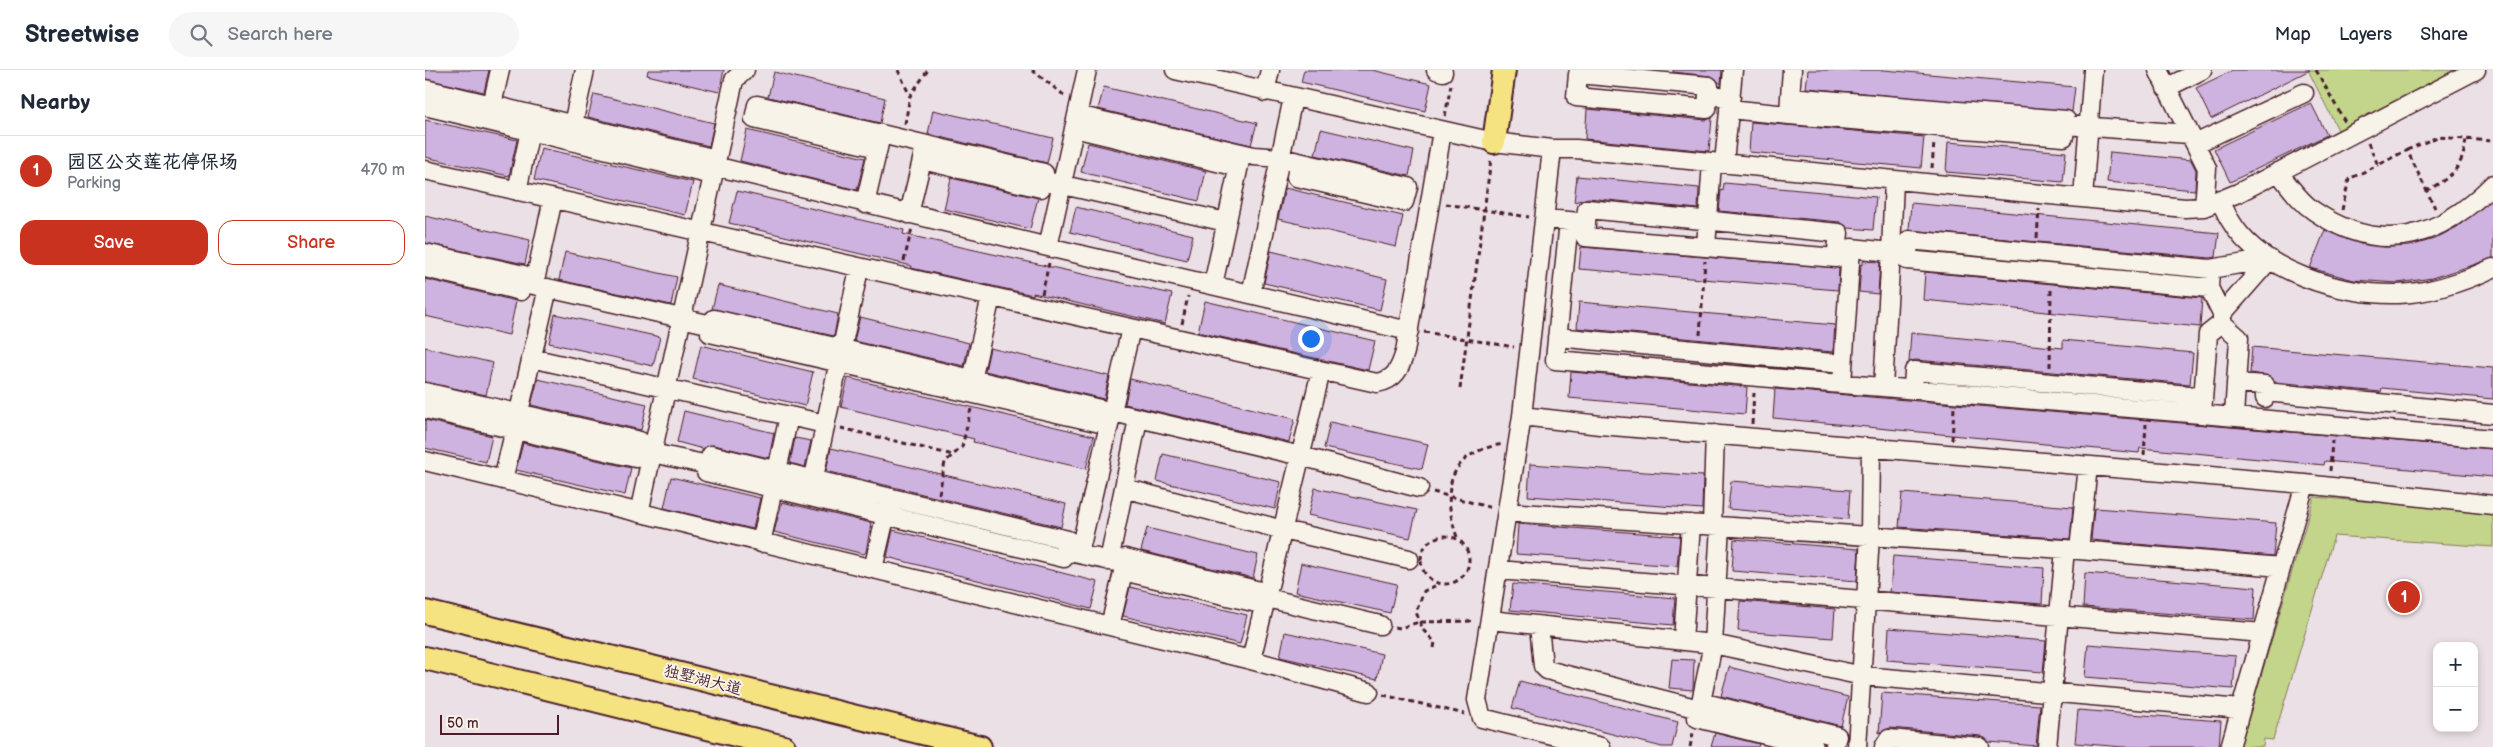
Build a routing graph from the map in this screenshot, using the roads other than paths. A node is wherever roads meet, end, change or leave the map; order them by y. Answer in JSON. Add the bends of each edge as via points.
{"nodes":[{"id":1,"x":500,"y":70,"type":"edge"},
{"id":2,"x":585,"y":70,"type":"edge"},
{"id":3,"x":745,"y":70,"type":"edge"},
{"id":4,"x":1087,"y":70,"type":"edge"},
{"id":5,"x":1175,"y":70,"type":"edge"},
{"id":6,"x":1270,"y":70,"type":"edge"},
{"id":7,"x":1505,"y":70,"type":"edge"},
{"id":8,"x":1733,"y":70,"type":"edge"},
{"id":9,"x":1792,"y":70,"type":"edge"},
{"id":10,"x":2093,"y":70,"type":"edge"},
{"id":11,"x":2158,"y":70,"type":"edge"},
{"id":12,"x":2202,"y":70,"type":"edge"},
{"id":13,"x":2475,"y":70,"type":"edge"},
{"id":14,"x":2166,"y":88,"type":"junction"},
{"id":15,"x":425,"y":89,"type":"edge"},
{"id":16,"x":1265,"y":92,"type":"junction"},
{"id":17,"x":2304,"y":93,"type":"dead end"},
{"id":18,"x":1708,"y":95,"type":"junction"},
{"id":19,"x":1790,"y":97,"type":"junction"},
{"id":20,"x":1293,"y":98,"type":"junction"},
{"id":21,"x":1730,"y":103,"type":"junction"},
{"id":22,"x":492,"y":105,"type":"junction"},
{"id":23,"x":425,"y":106,"type":"edge"},
{"id":24,"x":728,"y":106,"type":"junction"},
{"id":25,"x":1789,"y":115,"type":"junction"},
{"id":26,"x":1077,"y":116,"type":"junction"},
{"id":27,"x":1935,"y":118,"type":"junction"},
{"id":28,"x":573,"y":124,"type":"junction"},
{"id":29,"x":2088,"y":127,"type":"junction"},
{"id":30,"x":530,"y":131,"type":"junction"},
{"id":31,"x":1442,"y":131,"type":"junction"},
{"id":32,"x":2192,"y":139,"type":"junction"},
{"id":33,"x":880,"y":141,"type":"junction"},
{"id":34,"x":1494,"y":142,"type":"junction"},
{"id":35,"x":1552,"y":149,"type":"junction"},
{"id":36,"x":923,"y":153,"type":"junction"},
{"id":37,"x":1281,"y":158,"type":"junction"},
{"id":38,"x":1240,"y":160,"type":"junction"},
{"id":39,"x":1718,"y":163,"type":"junction"},
{"id":40,"x":710,"y":165,"type":"junction"},
{"id":41,"x":425,"y":170,"type":"edge"},
{"id":42,"x":2278,"y":172,"type":"junction"},
{"id":43,"x":1895,"y":180,"type":"junction"},
{"id":44,"x":2493,"y":184,"type":"edge"},
{"id":45,"x":1061,"y":185,"type":"junction"},
{"id":46,"x":517,"y":191,"type":"junction"},
{"id":47,"x":2083,"y":198,"type":"junction"},
{"id":48,"x":553,"y":199,"type":"junction"},
{"id":49,"x":2220,"y":199,"type":"junction"},
{"id":50,"x":1431,"y":200,"type":"junction"},
{"id":51,"x":865,"y":204,"type":"junction"},
{"id":52,"x":2203,"y":207,"type":"junction"},
{"id":53,"x":912,"y":215,"type":"junction"},
{"id":54,"x":1545,"y":219,"type":"junction"},
{"id":55,"x":1708,"y":220,"type":"junction"},
{"id":56,"x":1226,"y":222,"type":"junction"},
{"id":57,"x":1578,"y":222,"type":"junction"},
{"id":58,"x":699,"y":231,"type":"junction"},
{"id":59,"x":1050,"y":247,"type":"junction"},
{"id":60,"x":1706,"y":247,"type":"junction"},
{"id":61,"x":1844,"y":247,"type":"junction"},
{"id":62,"x":425,"y":253,"type":"edge"},
{"id":63,"x":1899,"y":253,"type":"junction"},
{"id":64,"x":2044,"y":253,"type":"junction"},
{"id":65,"x":2270,"y":259,"type":"junction"},
{"id":66,"x":425,"y":268,"type":"edge"},
{"id":67,"x":2493,"y":268,"type":"edge"},
{"id":68,"x":859,"y":269,"type":"junction"},
{"id":69,"x":2210,"y":269,"type":"junction"},
{"id":70,"x":2051,"y":273,"type":"junction"},
{"id":71,"x":535,"y":285,"type":"junction"},
{"id":72,"x":1213,"y":285,"type":"junction"},
{"id":73,"x":2209,"y":288,"type":"junction"},
{"id":74,"x":1252,"y":289,"type":"junction"},
{"id":75,"x":991,"y":297,"type":"junction"},
{"id":76,"x":681,"y":318,"type":"junction"},
{"id":77,"x":2222,"y":318,"type":"junction"},
{"id":78,"x":1131,"y":328,"type":"junction"},
{"id":79,"x":1409,"y":330,"type":"junction"},
{"id":80,"x":1556,"y":343,"type":"junction"},
{"id":81,"x":1530,"y":350,"type":"junction"},
{"id":82,"x":1699,"y":350,"type":"junction"},
{"id":83,"x":840,"y":356,"type":"junction"},
{"id":84,"x":531,"y":358,"type":"junction"},
{"id":85,"x":1843,"y":364,"type":"junction"},
{"id":86,"x":1321,"y":371,"type":"junction"},
{"id":87,"x":1697,"y":372,"type":"junction"},
{"id":88,"x":2050,"y":383,"type":"junction"},
{"id":89,"x":2236,"y":383,"type":"junction"},
{"id":90,"x":1841,"y":384,"type":"junction"},
{"id":91,"x":973,"y":387,"type":"junction"},
{"id":92,"x":1883,"y":387,"type":"junction"},
{"id":93,"x":666,"y":388,"type":"junction"},
{"id":94,"x":1913,"y":390,"type":"junction"},
{"id":95,"x":425,"y":392,"type":"edge"},
{"id":96,"x":2265,"y":392,"type":"junction"},
{"id":97,"x":2049,"y":400,"type":"junction"},
{"id":98,"x":425,"y":410,"type":"edge"},
{"id":99,"x":2195,"y":412,"type":"junction"},
{"id":100,"x":2493,"y":414,"type":"edge"},
{"id":101,"x":789,"y":416,"type":"junction"},
{"id":102,"x":1522,"y":416,"type":"junction"},
{"id":103,"x":2234,"y":416,"type":"junction"},
{"id":104,"x":2263,"y":418,"type":"junction"},
{"id":105,"x":1111,"y":419,"type":"junction"},
{"id":106,"x":1139,"y":419,"type":"junction"},
{"id":107,"x":516,"y":422,"type":"junction"},
{"id":108,"x":825,"y":424,"type":"junction"},
{"id":109,"x":1715,"y":434,"type":"junction"},
{"id":110,"x":2493,"y":439,"type":"edge"},
{"id":111,"x":1871,"y":448,"type":"junction"},
{"id":112,"x":645,"y":452,"type":"junction"},
{"id":113,"x":1301,"y":456,"type":"junction"},
{"id":114,"x":425,"y":461,"type":"edge"},
{"id":115,"x":2088,"y":466,"type":"junction"},
{"id":116,"x":503,"y":480,"type":"junction"},
{"id":117,"x":775,"y":480,"type":"junction"},
{"id":118,"x":813,"y":480,"type":"junction"},
{"id":119,"x":2305,"y":484,"type":"junction"},
{"id":120,"x":1124,"y":488,"type":"junction"},
{"id":121,"x":1419,"y":488,"type":"road end"},
{"id":122,"x":809,"y":497,"type":"junction"},
{"id":123,"x":890,"y":498,"type":"junction"},
{"id":124,"x":2493,"y":505,"type":"edge"},
{"id":125,"x":1507,"y":512,"type":"junction"},
{"id":126,"x":639,"y":513,"type":"junction"},
{"id":127,"x":885,"y":515,"type":"junction"},
{"id":128,"x":1691,"y":524,"type":"junction"},
{"id":129,"x":1716,"y":526,"type":"junction"},
{"id":130,"x":1283,"y":530,"type":"junction"},
{"id":131,"x":1869,"y":536,"type":"junction"},
{"id":132,"x":761,"y":543,"type":"junction"},
{"id":133,"x":2072,"y":550,"type":"junction"},
{"id":134,"x":1072,"y":552,"type":"junction"},
{"id":135,"x":1409,"y":559,"type":"dead end"},
{"id":136,"x":1119,"y":565,"type":"junction"},
{"id":137,"x":2281,"y":568,"type":"junction"},
{"id":138,"x":873,"y":569,"type":"junction"},
{"id":139,"x":1498,"y":570,"type":"junction"},
{"id":140,"x":1687,"y":585,"type":"junction"},
{"id":141,"x":1716,"y":587,"type":"junction"},
{"id":142,"x":1263,"y":597,"type":"junction"},
{"id":143,"x":1866,"y":600,"type":"junction"},
{"id":144,"x":425,"y":612,"type":"edge"},
{"id":145,"x":2060,"y":616,"type":"junction"},
{"id":146,"x":1490,"y":620,"type":"junction"},
{"id":147,"x":1380,"y":625,"type":"road end"},
{"id":148,"x":1110,"y":626,"type":"junction"},
{"id":149,"x":1539,"y":626,"type":"junction"},
{"id":150,"x":2263,"y":633,"type":"junction"},
{"id":151,"x":1683,"y":641,"type":"junction"},
{"id":152,"x":1713,"y":644,"type":"junction"},
{"id":153,"x":425,"y":658,"type":"edge"},
{"id":154,"x":1251,"y":660,"type":"junction"},
{"id":155,"x":1863,"y":676,"type":"junction"},
{"id":156,"x":1369,"y":692,"type":"road end"},
{"id":157,"x":2053,"y":693,"type":"junction"},
{"id":158,"x":1700,"y":706,"type":"junction"},
{"id":159,"x":2241,"y":709,"type":"junction"},
{"id":160,"x":1840,"y":746,"type":"edge"},
{"id":161,"x":785,"y":747,"type":"edge"},
{"id":162,"x":980,"y":747,"type":"edge"},
{"id":163,"x":1601,"y":747,"type":"edge"},
{"id":164,"x":1814,"y":747,"type":"edge"},
{"id":165,"x":1857,"y":747,"type":"edge"},
{"id":166,"x":1884,"y":747,"type":"edge"},
{"id":167,"x":1980,"y":747,"type":"edge"},
{"id":168,"x":2047,"y":747,"type":"edge"},
{"id":169,"x":2230,"y":747,"type":"edge"}],
"edges":[{"from":1,"to":22,"type":"street"},
{"from":2,"to":28,"type":"street"},
{"from":3,"to":24,"type":"street","via":[[734,80]]},
{"from":4,"to":26,"type":"street"},
{"from":5,"to":16,"type":"street"},
{"from":6,"to":16,"type":"street"},
{"from":7,"to":34,"type":"main road"},
{"from":8,"to":21,"type":"street"},
{"from":9,"to":19,"type":"street"},
{"from":10,"to":29,"type":"street"},
{"from":11,"to":14,"type":"street"},
{"from":12,"to":14,"type":"street"},
{"from":13,"to":42,"type":"street"},
{"from":14,"to":32,"type":"street"},
{"from":15,"to":22,"type":"street"},
{"from":16,"to":20,"type":"street"},
{"from":17,"to":32,"type":"street"},
{"from":18,"to":18,"type":"street","via":[[1709,86],[1577,74],[1576,97],[1707,109]]},
{"from":18,"to":21,"type":"street"},
{"from":19,"to":25,"type":"street"},
{"from":19,"to":27,"type":"street"},
{"from":20,"to":31,"type":"street"},
{"from":20,"to":37,"type":"street"},
{"from":21,"to":25,"type":"street"},
{"from":21,"to":39,"type":"street"},
{"from":22,"to":28,"type":"street"},
{"from":23,"to":30,"type":"street"},
{"from":24,"to":33,"type":"street","via":[[755,112],[757,105]]},
{"from":24,"to":40,"type":"street"},
{"from":25,"to":27,"type":"street"},
{"from":26,"to":38,"type":"street"},
{"from":26,"to":45,"type":"street"},
{"from":27,"to":29,"type":"street","via":[[2065,120],[2065,125]]},
{"from":28,"to":40,"type":"street","via":[[708,157]]},
{"from":29,"to":32,"type":"street"},
{"from":29,"to":47,"type":"street"},
{"from":30,"to":40,"type":"street","via":[[704,173]]},
{"from":30,"to":46,"type":"street"},
{"from":31,"to":34,"type":"street"},
{"from":31,"to":50,"type":"street"},
{"from":32,"to":52,"type":"street","via":[[2207,168]]},
{"from":33,"to":36,"type":"street","via":[[901,139]]},
{"from":33,"to":51,"type":"street"},
{"from":34,"to":35,"type":"street"},
{"from":35,"to":39,"type":"street"},
{"from":35,"to":54,"type":"street"},
{"from":36,"to":45,"type":"street","via":[[1044,173],[1043,180]]},
{"from":36,"to":53,"type":"street"},
{"from":37,"to":38,"type":"street"},
{"from":37,"to":50,"type":"street","via":[[1407,186],[1406,193]]},
{"from":37,"to":74,"type":"street"},
{"from":38,"to":56,"type":"street"},
{"from":39,"to":43,"type":"street"},
{"from":39,"to":55,"type":"street"},
{"from":40,"to":51,"type":"street"},
{"from":40,"to":58,"type":"street"},
{"from":41,"to":46,"type":"street"},
{"from":42,"to":44,"type":"street","via":[[2313,210],[2338,224],[2385,238],[2412,236],[2442,224]]},
{"from":42,"to":49,"type":"street"},
{"from":43,"to":47,"type":"street"},
{"from":43,"to":63,"type":"street"},
{"from":45,"to":56,"type":"street"},
{"from":45,"to":59,"type":"street"},
{"from":46,"to":48,"type":"street"},
{"from":47,"to":52,"type":"street"},
{"from":48,"to":58,"type":"street"},
{"from":48,"to":71,"type":"street"},
{"from":49,"to":52,"type":"street"},
{"from":49,"to":65,"type":"street","via":[[2230,221],[2247,241]]},
{"from":50,"to":79,"type":"street"},
{"from":51,"to":53,"type":"street"},
{"from":53,"to":59,"type":"street"},
{"from":54,"to":57,"type":"street"},
{"from":54,"to":81,"type":"street"},
{"from":55,"to":57,"type":"street","via":[[1587,209]]},
{"from":55,"to":60,"type":"street"},
{"from":55,"to":61,"type":"street","via":[[1839,233]]},
{"from":56,"to":72,"type":"street"},
{"from":57,"to":60,"type":"street","via":[[1585,237]]},
{"from":57,"to":80,"type":"street"},
{"from":58,"to":68,"type":"street"},
{"from":58,"to":76,"type":"street"},
{"from":59,"to":72,"type":"street"},
{"from":60,"to":61,"type":"street","via":[[1836,258]]},
{"from":61,"to":63,"type":"street"},
{"from":61,"to":85,"type":"street"},
{"from":62,"to":71,"type":"street","via":[[524,275]]},
{"from":63,"to":64,"type":"street","via":[[1909,240]]},
{"from":63,"to":70,"type":"street","via":[[1907,260]]},
{"from":63,"to":92,"type":"street"},
{"from":64,"to":69,"type":"street"},
{"from":64,"to":70,"type":"street"},
{"from":65,"to":67,"type":"street","via":[[2321,284],[2362,293],[2419,291]]},
{"from":65,"to":69,"type":"street"},
{"from":65,"to":77,"type":"street"},
{"from":66,"to":71,"type":"street","via":[[521,291]]},
{"from":68,"to":75,"type":"street"},
{"from":68,"to":83,"type":"street"},
{"from":69,"to":73,"type":"street"},
{"from":70,"to":73,"type":"street"},
{"from":71,"to":76,"type":"street"},
{"from":71,"to":84,"type":"street"},
{"from":72,"to":74,"type":"street"},
{"from":73,"to":77,"type":"street"},
{"from":74,"to":79,"type":"street"},
{"from":75,"to":78,"type":"street"},
{"from":75,"to":91,"type":"street"},
{"from":76,"to":83,"type":"street","via":[[712,325],[710,333]]},
{"from":76,"to":93,"type":"street"},
{"from":77,"to":89,"type":"street","via":[[2239,338]]},
{"from":77,"to":99,"type":"street","via":[[2208,334]]},
{"from":78,"to":86,"type":"street"},
{"from":78,"to":105,"type":"street"},
{"from":79,"to":86,"type":"street","via":[[1399,371],[1388,381],[1377,383]]},
{"from":80,"to":81,"type":"street"},
{"from":80,"to":82,"type":"street"},
{"from":80,"to":87,"type":"street","via":[[1555,360]]},
{"from":81,"to":102,"type":"street"},
{"from":82,"to":85,"type":"street"},
{"from":82,"to":87,"type":"street"},
{"from":83,"to":91,"type":"street"},
{"from":83,"to":108,"type":"street"},
{"from":84,"to":93,"type":"street"},
{"from":84,"to":107,"type":"street"},
{"from":85,"to":90,"type":"street"},
{"from":86,"to":113,"type":"street"},
{"from":87,"to":90,"type":"street"},
{"from":88,"to":94,"type":"street","via":[[1914,372]]},
{"from":88,"to":97,"type":"street"},
{"from":88,"to":99,"type":"street","via":[[2189,395]]},
{"from":89,"to":96,"type":"street","via":[[2265,386]]},
{"from":89,"to":103,"type":"street"},
{"from":90,"to":92,"type":"street"},
{"from":91,"to":105,"type":"street"},
{"from":92,"to":94,"type":"street"},
{"from":93,"to":101,"type":"street"},
{"from":93,"to":112,"type":"street"},
{"from":94,"to":97,"type":"street"},
{"from":95,"to":107,"type":"street"},
{"from":96,"to":100,"type":"street"},
{"from":96,"to":104,"type":"street"},
{"from":97,"to":99,"type":"street"},
{"from":98,"to":107,"type":"street"},
{"from":99,"to":103,"type":"street"},
{"from":101,"to":108,"type":"street"},
{"from":101,"to":117,"type":"street"},
{"from":102,"to":109,"type":"street"},
{"from":102,"to":125,"type":"street"},
{"from":103,"to":104,"type":"street"},
{"from":104,"to":110,"type":"street"},
{"from":105,"to":106,"type":"street"},
{"from":105,"to":134,"type":"street"},
{"from":106,"to":113,"type":"street"},
{"from":106,"to":120,"type":"street"},
{"from":107,"to":112,"type":"street","via":[[636,458]]},
{"from":107,"to":116,"type":"street"},
{"from":108,"to":118,"type":"street"},
{"from":109,"to":111,"type":"street"},
{"from":109,"to":129,"type":"street"},
{"from":111,"to":115,"type":"street"},
{"from":111,"to":131,"type":"street"},
{"from":112,"to":117,"type":"street","via":[[708,466],[706,472]]},
{"from":112,"to":126,"type":"street"},
{"from":113,"to":121,"type":"street"},
{"from":113,"to":130,"type":"street"},
{"from":114,"to":116,"type":"street"},
{"from":115,"to":119,"type":"street"},
{"from":115,"to":133,"type":"street"},
{"from":116,"to":126,"type":"street"},
{"from":117,"to":118,"type":"street"},
{"from":117,"to":122,"type":"street"},
{"from":117,"to":132,"type":"street"},
{"from":118,"to":122,"type":"street"},
{"from":118,"to":123,"type":"street"},
{"from":119,"to":124,"type":"street"},
{"from":119,"to":137,"type":"street"},
{"from":120,"to":130,"type":"street"},
{"from":120,"to":136,"type":"street"},
{"from":122,"to":127,"type":"street"},
{"from":123,"to":127,"type":"street"},
{"from":123,"to":134,"type":"street","via":[[1068,540]]},
{"from":125,"to":128,"type":"street"},
{"from":125,"to":139,"type":"street"},
{"from":126,"to":132,"type":"street"},
{"from":127,"to":134,"type":"street","via":[[1064,558]]},
{"from":127,"to":138,"type":"street"},
{"from":128,"to":129,"type":"street"},
{"from":128,"to":140,"type":"street"},
{"from":129,"to":131,"type":"street"},
{"from":129,"to":141,"type":"street"},
{"from":130,"to":135,"type":"street"},
{"from":130,"to":142,"type":"street"},
{"from":131,"to":133,"type":"street"},
{"from":131,"to":143,"type":"street"},
{"from":132,"to":138,"type":"street"},
{"from":133,"to":137,"type":"street"},
{"from":133,"to":145,"type":"street"},
{"from":134,"to":136,"type":"street"},
{"from":136,"to":142,"type":"street","via":[[1257,603]]},
{"from":136,"to":148,"type":"street"},
{"from":137,"to":150,"type":"street"},
{"from":138,"to":148,"type":"street"},
{"from":139,"to":140,"type":"street"},
{"from":139,"to":146,"type":"street"},
{"from":140,"to":141,"type":"street"},
{"from":140,"to":151,"type":"street"},
{"from":141,"to":143,"type":"street"},
{"from":141,"to":152,"type":"street"},
{"from":142,"to":147,"type":"street"},
{"from":142,"to":154,"type":"street"},
{"from":143,"to":145,"type":"street"},
{"from":143,"to":155,"type":"street"},
{"from":144,"to":162,"type":"main road","name":"独墅湖大道"},
{"from":145,"to":150,"type":"street"},
{"from":145,"to":157,"type":"street"},
{"from":146,"to":149,"type":"street"},
{"from":146,"to":163,"type":"street","via":[[1477,700],[1482,718]]},
{"from":148,"to":154,"type":"street"},
{"from":149,"to":151,"type":"street"},
{"from":149,"to":158,"type":"street","via":[[1543,666],[1547,670]]},
{"from":150,"to":159,"type":"street"},
{"from":151,"to":152,"type":"street"},
{"from":152,"to":155,"type":"street"},
{"from":152,"to":158,"type":"street","via":[[1701,677]]},
{"from":153,"to":161,"type":"main road"},
{"from":154,"to":156,"type":"street"},
{"from":155,"to":157,"type":"street"},
{"from":155,"to":165,"type":"street"},
{"from":157,"to":159,"type":"street"},
{"from":157,"to":168,"type":"street"},
{"from":158,"to":160,"type":"street","via":[[1837,736]]},
{"from":158,"to":164,"type":"street","via":[[1697,718]]},
{"from":159,"to":169,"type":"street"},
{"from":166,"to":167,"type":"street","via":[[1889,739]]}]}
